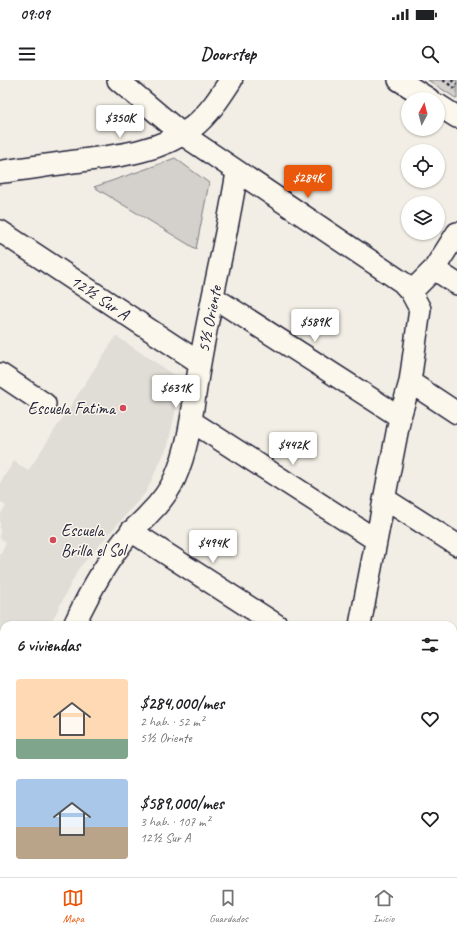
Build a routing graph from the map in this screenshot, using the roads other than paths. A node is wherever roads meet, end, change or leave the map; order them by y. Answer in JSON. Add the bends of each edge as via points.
{"nodes":[{"id":1,"x":118,"y":80,"type":"edge"},
{"id":2,"x":232,"y":80,"type":"edge"},
{"id":3,"x":399,"y":80,"type":"edge"},
{"id":4,"x":418,"y":92,"type":"edge"},
{"id":5,"x":445,"y":109,"type":"edge"},
{"id":6,"x":457,"y":117,"type":"edge"},
{"id":7,"x":182,"y":134,"type":"junction"},
{"id":8,"x":0,"y":172,"type":"edge"},
{"id":9,"x":237,"y":172,"type":"junction"},
{"id":10,"x":0,"y":231,"type":"edge"},
{"id":11,"x":457,"y":233,"type":"edge"},
{"id":12,"x":434,"y":269,"type":"junction"},
{"id":13,"x":457,"y":284,"type":"edge"},
{"id":14,"x":411,"y":292,"type":"junction"},
{"id":15,"x":213,"y":297,"type":"junction"},
{"id":16,"x":200,"y":363,"type":"junction"},
{"id":17,"x":0,"y":374,"type":"edge"},
{"id":18,"x":410,"y":382,"type":"junction"},
{"id":19,"x":45,"y":404,"type":"dead end"},
{"id":20,"x":457,"y":413,"type":"edge"},
{"id":21,"x":400,"y":417,"type":"junction"},
{"id":22,"x":191,"y":421,"type":"junction"},
{"id":23,"x":385,"y":499,"type":"junction"},
{"id":24,"x":131,"y":531,"type":"junction"},
{"id":25,"x":376,"y":540,"type":"junction"},
{"id":26,"x":457,"y":545,"type":"edge"},
{"id":27,"x":76,"y":621,"type":"edge"},
{"id":28,"x":271,"y":621,"type":"edge"},
{"id":29,"x":362,"y":621,"type":"edge"}],
"edges":[{"from":1,"to":7,"type":"street"},
{"from":2,"to":7,"type":"main road","via":[[204,117]]},
{"from":3,"to":4,"type":"street"},
{"from":5,"to":6,"type":"street"},
{"from":7,"to":8,"type":"main road","via":[[154,147],[126,155]]},
{"from":7,"to":9,"type":"street"},
{"from":9,"to":14,"type":"street","via":[[385,269]]},
{"from":9,"to":15,"type":"street","name":"5½ Oriente"},
{"from":10,"to":16,"type":"street","name":"12½ Sur A"},
{"from":11,"to":12,"type":"street"},
{"from":12,"to":13,"type":"street"},
{"from":12,"to":14,"type":"street"},
{"from":14,"to":18,"type":"street","via":[[420,309]]},
{"from":15,"to":16,"type":"street","name":"5½ Oriente"},
{"from":15,"to":21,"type":"street"},
{"from":16,"to":22,"type":"street","name":"5½ Oriente"},
{"from":17,"to":19,"type":"street"},
{"from":18,"to":20,"type":"street"},
{"from":18,"to":21,"type":"street"},
{"from":21,"to":23,"type":"street"},
{"from":22,"to":24,"type":"street","name":"5½ Oriente","via":[[184,452],[174,479],[157,505]]},
{"from":22,"to":25,"type":"street"},
{"from":23,"to":25,"type":"street"},
{"from":23,"to":26,"type":"street"},
{"from":24,"to":27,"type":"street","name":"5½ Oriente","via":[[108,563]]},
{"from":24,"to":28,"type":"street"},
{"from":25,"to":29,"type":"street"}]}
